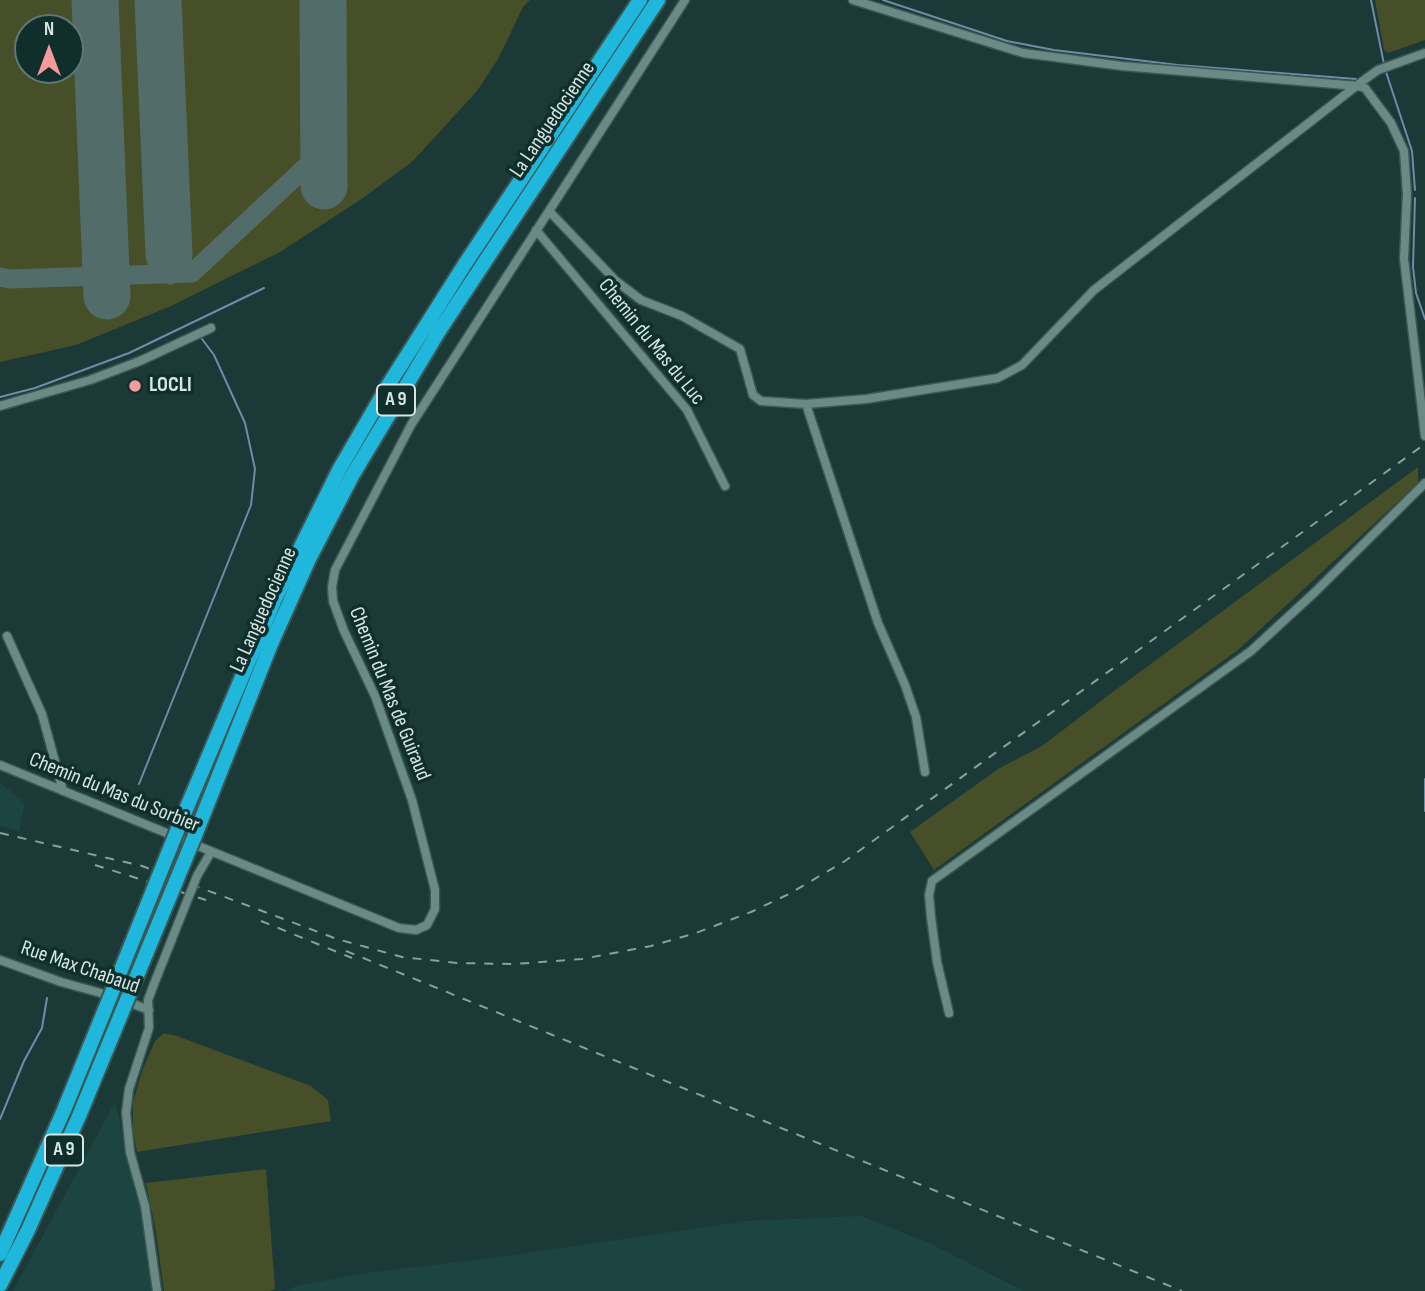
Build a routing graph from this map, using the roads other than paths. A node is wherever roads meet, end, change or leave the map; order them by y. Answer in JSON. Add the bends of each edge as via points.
{"nodes":[{"id":1,"x":657,"y":0,"type":"edge"},
{"id":2,"x":685,"y":0,"type":"edge"},
{"id":3,"x":853,"y":0,"type":"edge"},
{"id":4,"x":635,"y":5,"type":"edge"},
{"id":5,"x":1425,"y":53,"type":"edge"},
{"id":6,"x":1358,"y":86,"type":"junction"},
{"id":7,"x":549,"y":211,"type":"junction"},
{"id":8,"x":537,"y":230,"type":"junction"},
{"id":9,"x":211,"y":328,"type":"dead end"},
{"id":10,"x":806,"y":404,"type":"junction"},
{"id":11,"x":0,"y":406,"type":"edge"},
{"id":12,"x":1425,"y":436,"type":"edge"},
{"id":13,"x":1425,"y":482,"type":"edge"},
{"id":14,"x":725,"y":486,"type":"dead end"},
{"id":15,"x":7,"y":636,"type":"dead end"},
{"id":16,"x":0,"y":765,"type":"edge"},
{"id":17,"x":925,"y":772,"type":"dead end"},
{"id":18,"x":64,"y":791,"type":"junction"},
{"id":19,"x":211,"y":852,"type":"junction"},
{"id":20,"x":0,"y":960,"type":"edge"},
{"id":21,"x":149,"y":1010,"type":"junction"},
{"id":22,"x":949,"y":1013,"type":"dead end"},
{"id":23,"x":0,"y":1254,"type":"edge"},
{"id":24,"x":0,"y":1285,"type":"edge"},
{"id":25,"x":157,"y":1291,"type":"edge"}],
"edges":[{"from":1,"to":24,"type":"highway","name":"La Languedocienne","number":"A 9","bridge":true,"via":[[439,331],[352,476],[309,559],[73,1129]]},
{"from":2,"to":7,"type":"street"},
{"from":3,"to":6,"type":"street","via":[[1023,53]]},
{"from":4,"to":23,"type":"highway","name":"La Languedocienne","number":"A 9","bridge":true,"via":[[465,264],[339,470],[275,599]]},
{"from":5,"to":6,"type":"street","via":[[1378,71]]},
{"from":6,"to":10,"type":"street","via":[[1094,290],[1022,365],[998,378]]},
{"from":6,"to":12,"type":"street","via":[[1365,88],[1391,123],[1404,150],[1404,259]]},
{"from":7,"to":8,"type":"street"},
{"from":7,"to":10,"type":"street","via":[[615,281],[641,300],[682,316],[740,349],[752,395],[761,401]]},
{"from":8,"to":14,"type":"street","name":"Chemin du Mas du Luc","via":[[687,410]]},
{"from":8,"to":19,"type":"street","name":"Chemin du Mas de Guiraud","via":[[411,425],[335,570],[332,587],[344,631],[375,696],[412,800],[435,890],[435,909],[427,925],[416,930],[399,928]]},
{"from":9,"to":11,"type":"street","via":[[90,380]]},
{"from":10,"to":17,"type":"street","via":[[878,623],[916,717]]},
{"from":13,"to":22,"type":"street","via":[[1251,651],[932,881],[933,928]]},
{"from":15,"to":18,"type":"street","via":[[42,714]]},
{"from":16,"to":18,"type":"street","name":"Chemin du Mas du Sorbier"},
{"from":18,"to":19,"type":"street","name":"Chemin du Mas du Sorbier"},
{"from":19,"to":21,"type":"street","name":"Chemin du Mas du Sorbier","bridge":true,"via":[[153,984]]},
{"from":20,"to":21,"type":"street","name":"Rue Max Chabaud"},
{"from":21,"to":25,"type":"street","name":"Chemin du Mas du Sorbier","via":[[149,1028],[129,1088],[127,1124]]}]}
